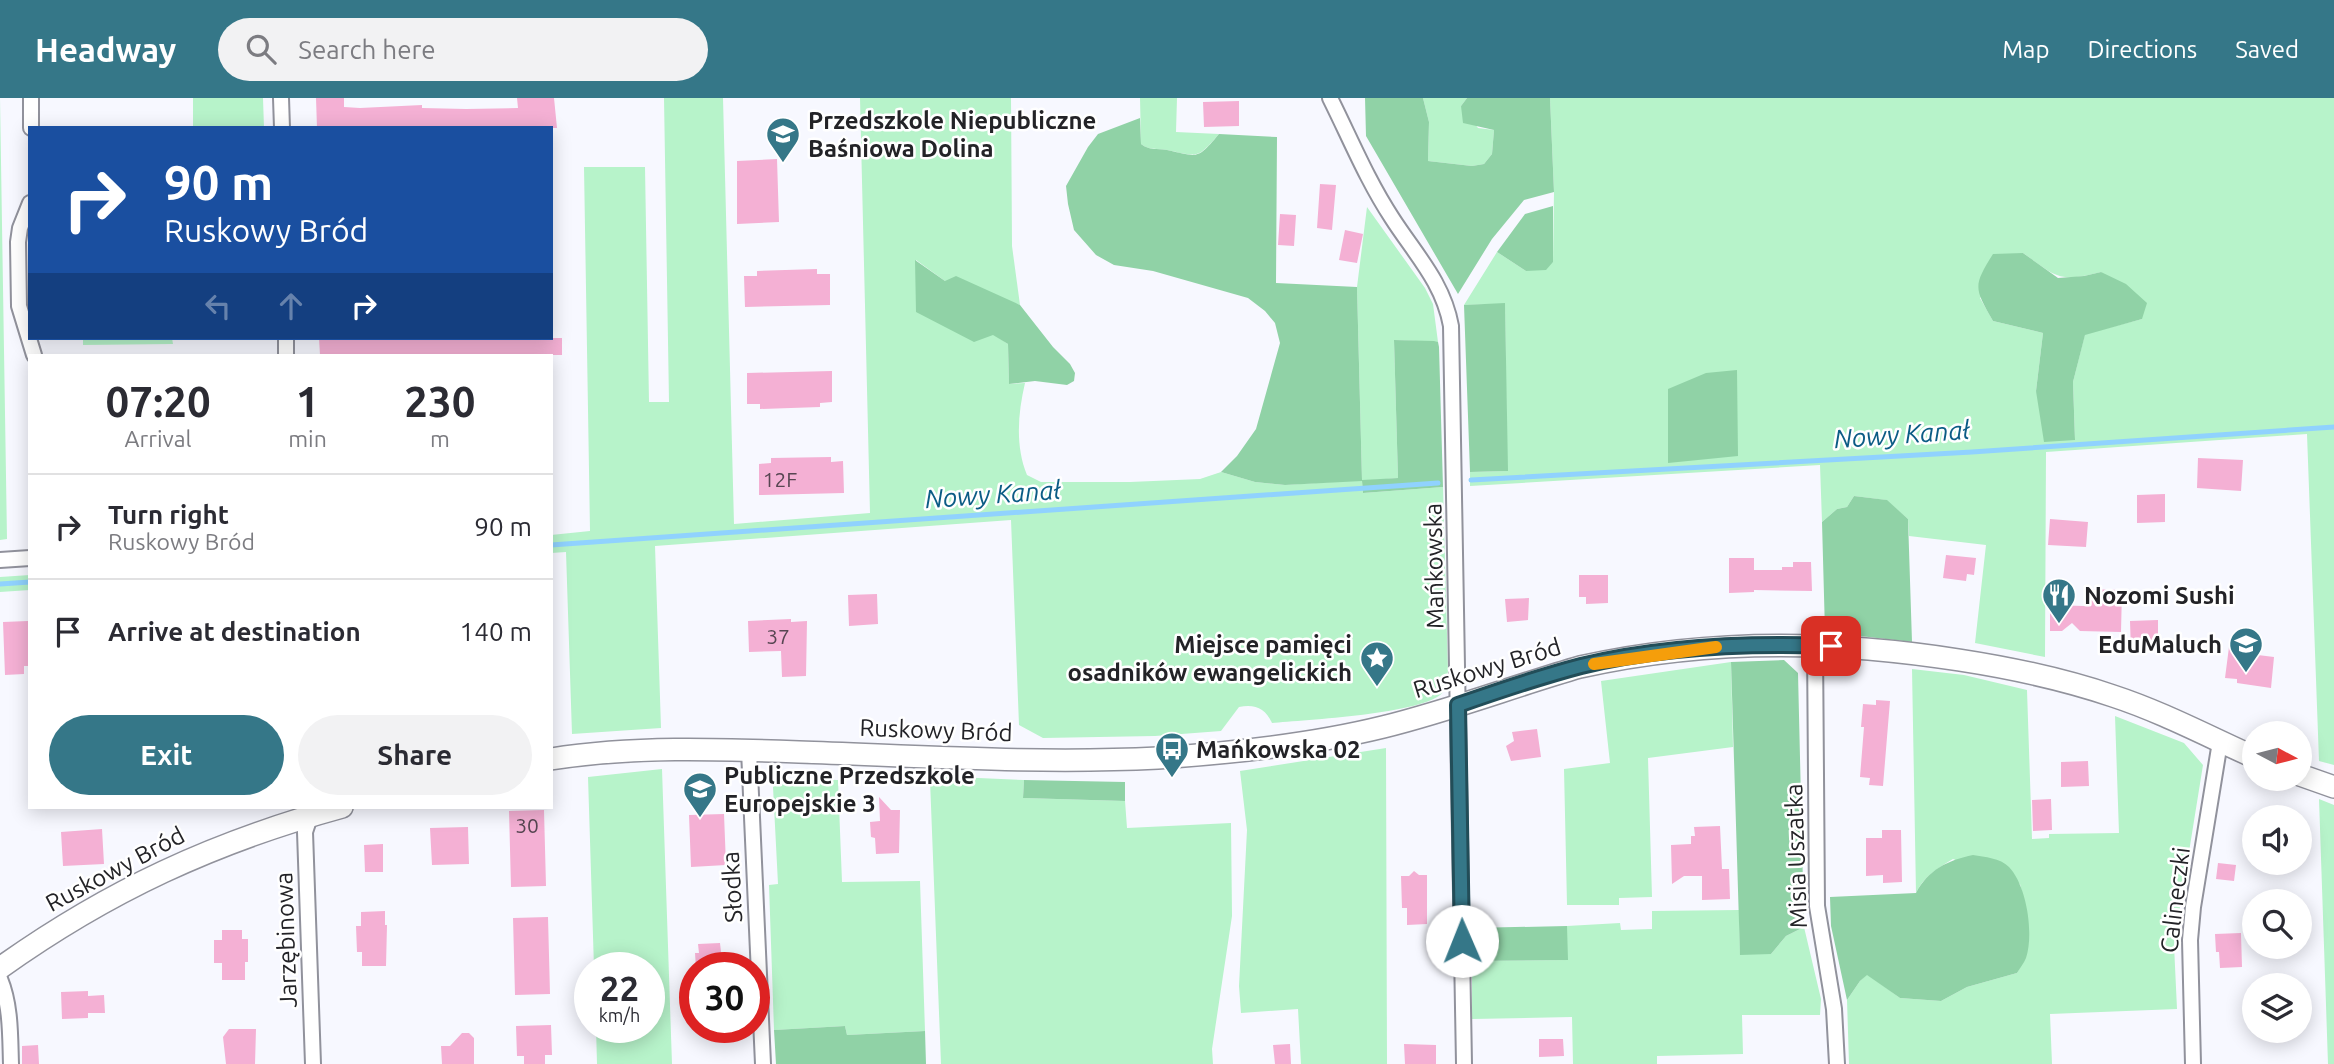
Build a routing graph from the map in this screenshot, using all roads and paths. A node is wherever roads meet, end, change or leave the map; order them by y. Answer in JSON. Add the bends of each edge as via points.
{"nodes":[{"id":1,"x":31,"y":98,"type":"edge"},
{"id":2,"x":281,"y":98,"type":"edge"},
{"id":3,"x":1330,"y":98,"type":"edge"},
{"id":4,"x":31,"y":126,"type":"edge"},
{"id":5,"x":282,"y":126,"type":"edge"},
{"id":6,"x":28,"y":208,"type":"edge"},
{"id":7,"x":28,"y":335,"type":"edge"},
{"id":8,"x":28,"y":558,"type":"edge"},
{"id":9,"x":0,"y":560,"type":"edge"},
{"id":10,"x":1815,"y":645,"type":"junction"},
{"id":11,"x":1458,"y":705,"type":"junction"},
{"id":12,"x":2220,"y":742,"type":"junction"},
{"id":13,"x":749,"y":750,"type":"junction"},
{"id":14,"x":2242,"y":752,"type":"edge"},
{"id":15,"x":553,"y":759,"type":"edge"},
{"id":16,"x":2312,"y":779,"type":"edge"},
{"id":17,"x":2334,"y":787,"type":"edge"},
{"id":18,"x":312,"y":811,"type":"edge"},
{"id":19,"x":0,"y":968,"type":"edge"},
{"id":20,"x":0,"y":979,"type":"edge"},
{"id":21,"x":11,"y":1064,"type":"edge"},
{"id":22,"x":313,"y":1064,"type":"edge"},
{"id":23,"x":763,"y":1064,"type":"edge"},
{"id":24,"x":1464,"y":1064,"type":"edge"},
{"id":25,"x":1837,"y":1064,"type":"edge"},
{"id":26,"x":2193,"y":1064,"type":"edge"}],
"edges":[{"from":1,"to":4,"type":"street"},
{"from":2,"to":5,"type":"street"},
{"from":3,"to":11,"type":"street","name":"Mańkowska","via":[[1372,184],[1437,281],[1448,309]]},
{"from":6,"to":7,"type":"street","via":[[18,242],[19,306]]},
{"from":8,"to":9,"type":"street"},
{"from":10,"to":11,"type":"street","name":"Ruskowy Bród","via":[[1727,646],[1606,661]]},
{"from":10,"to":12,"type":"street","name":"Ruskowy Bród","via":[[1886,649],[2016,669],[2121,698]]},
{"from":10,"to":25,"type":"street","name":"Misia Uszatka","via":[[1816,906]]},
{"from":11,"to":13,"type":"street","name":"Ruskowy Bród","via":[[1328,738],[1157,758]]},
{"from":11,"to":24,"type":"street","name":"Mańkowska"},
{"from":12,"to":14,"type":"street","name":"Ruskowy Bród"},
{"from":12,"to":26,"type":"street","name":"Calineczki","via":[[2191,929]]},
{"from":13,"to":15,"type":"street","name":"Ruskowy Bród","via":[[642,750]]},
{"from":13,"to":23,"type":"street","name":"Słodka"},
{"from":16,"to":17,"type":"street"},
{"from":18,"to":19,"type":"street","name":"Ruskowy Bród","via":[[143,881],[76,916]]},
{"from":18,"to":22,"type":"street","name":"Jarzębinowa","via":[[305,832]]},
{"from":20,"to":21,"type":"street","via":[[6,993]]}]}
